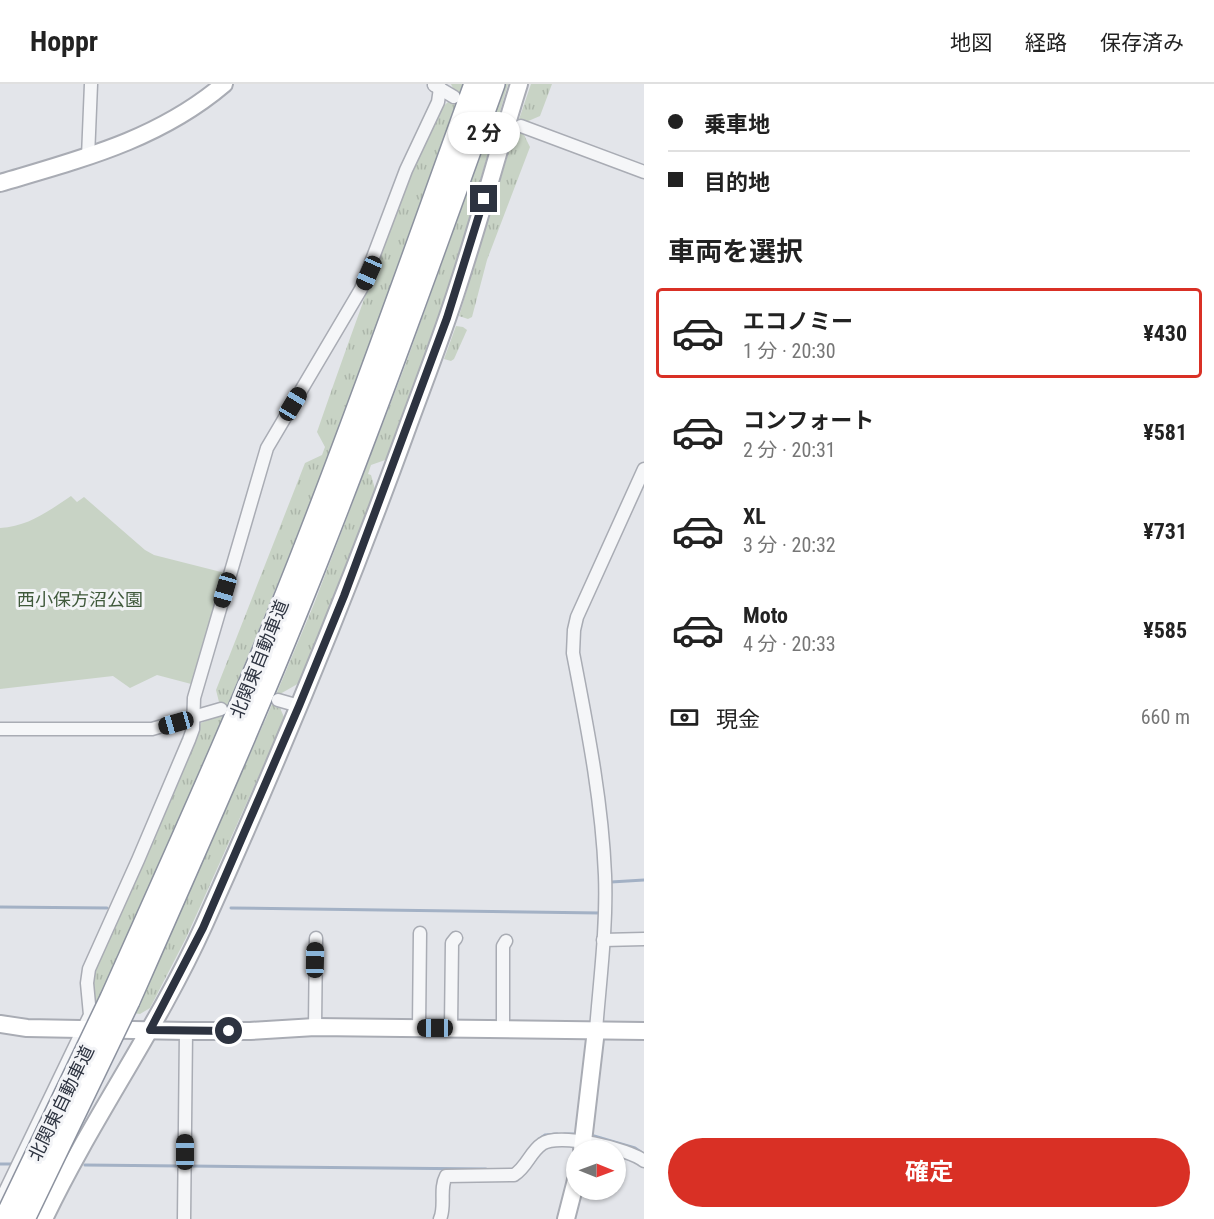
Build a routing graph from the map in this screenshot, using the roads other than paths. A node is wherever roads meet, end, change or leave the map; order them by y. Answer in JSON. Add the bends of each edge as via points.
{"nodes":[{"id":1,"x":91,"y":84,"type":"edge"},
{"id":2,"x":224,"y":84,"type":"edge"},
{"id":3,"x":475,"y":84,"type":"edge"},
{"id":4,"x":494,"y":84,"type":"edge"},
{"id":5,"x":519,"y":84,"type":"edge"},
{"id":6,"x":436,"y":86,"type":"edge"},
{"id":7,"x":454,"y":97,"type":"dead end"},
{"id":8,"x":521,"y":126,"type":"dead end"},
{"id":9,"x":88,"y":157,"type":"junction"},
{"id":10,"x":644,"y":172,"type":"edge"},
{"id":11,"x":0,"y":183,"type":"edge"},
{"id":12,"x":644,"y":469,"type":"edge"},
{"id":13,"x":278,"y":700,"type":"dead end"},
{"id":14,"x":299,"y":706,"type":"junction"},
{"id":15,"x":221,"y":709,"type":"dead end"},
{"id":16,"x":193,"y":718,"type":"junction"},
{"id":17,"x":0,"y":729,"type":"edge"},
{"id":18,"x":420,"y":933,"type":"dead end"},
{"id":19,"x":316,"y":938,"type":"dead end"},
{"id":20,"x":456,"y":938,"type":"dead end"},
{"id":21,"x":644,"y":939,"type":"edge"},
{"id":22,"x":603,"y":940,"type":"junction"},
{"id":23,"x":506,"y":942,"type":"dead end"},
{"id":24,"x":120,"y":999,"type":"junction"},
{"id":25,"x":0,"y":1024,"type":"edge"},
{"id":26,"x":315,"y":1027,"type":"junction"},
{"id":27,"x":419,"y":1028,"type":"junction"},
{"id":28,"x":451,"y":1028,"type":"junction"},
{"id":29,"x":84,"y":1029,"type":"junction"},
{"id":30,"x":502,"y":1029,"type":"junction"},
{"id":31,"x":150,"y":1030,"type":"junction"},
{"id":32,"x":596,"y":1030,"type":"junction"},
{"id":33,"x":186,"y":1031,"type":"junction"},
{"id":34,"x":644,"y":1031,"type":"edge"},
{"id":35,"x":584,"y":1140,"type":"edge"},
{"id":36,"x":566,"y":1143,"type":"edge"},
{"id":37,"x":626,"y":1153,"type":"edge"},
{"id":38,"x":644,"y":1161,"type":"edge"},
{"id":39,"x":571,"y":1200,"type":"edge"},
{"id":40,"x":0,"y":1202,"type":"edge"},
{"id":41,"x":5,"y":1219,"type":"edge"},
{"id":42,"x":24,"y":1219,"type":"edge"},
{"id":43,"x":44,"y":1219,"type":"edge"},
{"id":44,"x":184,"y":1219,"type":"edge"},
{"id":45,"x":440,"y":1219,"type":"edge"},
{"id":46,"x":566,"y":1219,"type":"edge"}],
"edges":[{"from":1,"to":9,"type":"street"},
{"from":2,"to":9,"type":"street","via":[[163,126]]},
{"from":3,"to":24,"type":"highway","name":"北関東自動車道","via":[[308,541]]},
{"from":4,"to":24,"type":"highway","name":"北関東自動車道","via":[[318,560],[224,786]]},
{"from":5,"to":14,"type":"street","via":[[447,318]]},
{"from":6,"to":7,"type":"street"},
{"from":6,"to":16,"type":"street","via":[[438,102],[410,160],[361,289],[267,448],[197,687]]},
{"from":8,"to":10,"type":"street"},
{"from":9,"to":11,"type":"street"},
{"from":12,"to":22,"type":"street","via":[[577,617],[573,642],[603,846]]},
{"from":13,"to":14,"type":"street"},
{"from":14,"to":31,"type":"street","via":[[203,928]]},
{"from":15,"to":16,"type":"street"},
{"from":16,"to":17,"type":"street","via":[[152,729]]},
{"from":16,"to":29,"type":"street","via":[[189,740],[89,969],[90,1015]]},
{"from":18,"to":27,"type":"street"},
{"from":19,"to":26,"type":"street"},
{"from":20,"to":28,"type":"street","via":[[452,944]]},
{"from":21,"to":22,"type":"street"},
{"from":22,"to":32,"type":"street"},
{"from":23,"to":30,"type":"street"},
{"from":24,"to":41,"type":"highway","name":"北関東自動車道","bridge":true},
{"from":24,"to":42,"type":"highway","name":"北関東自動車道","bridge":true},
{"from":25,"to":29,"type":"street"},
{"from":26,"to":27,"type":"street"},
{"from":26,"to":33,"type":"street"},
{"from":27,"to":28,"type":"street"},
{"from":28,"to":30,"type":"street"},
{"from":29,"to":31,"type":"street"},
{"from":29,"to":40,"type":"street"},
{"from":30,"to":32,"type":"street"},
{"from":31,"to":33,"type":"street"},
{"from":31,"to":43,"type":"street","via":[[101,1110]]},
{"from":32,"to":34,"type":"street"},
{"from":32,"to":35,"type":"street"},
{"from":33,"to":44,"type":"street"},
{"from":36,"to":45,"type":"street","via":[[544,1142],[522,1169],[510,1176],[446,1176]]},
{"from":37,"to":38,"type":"street"},
{"from":39,"to":46,"type":"street"}]}
